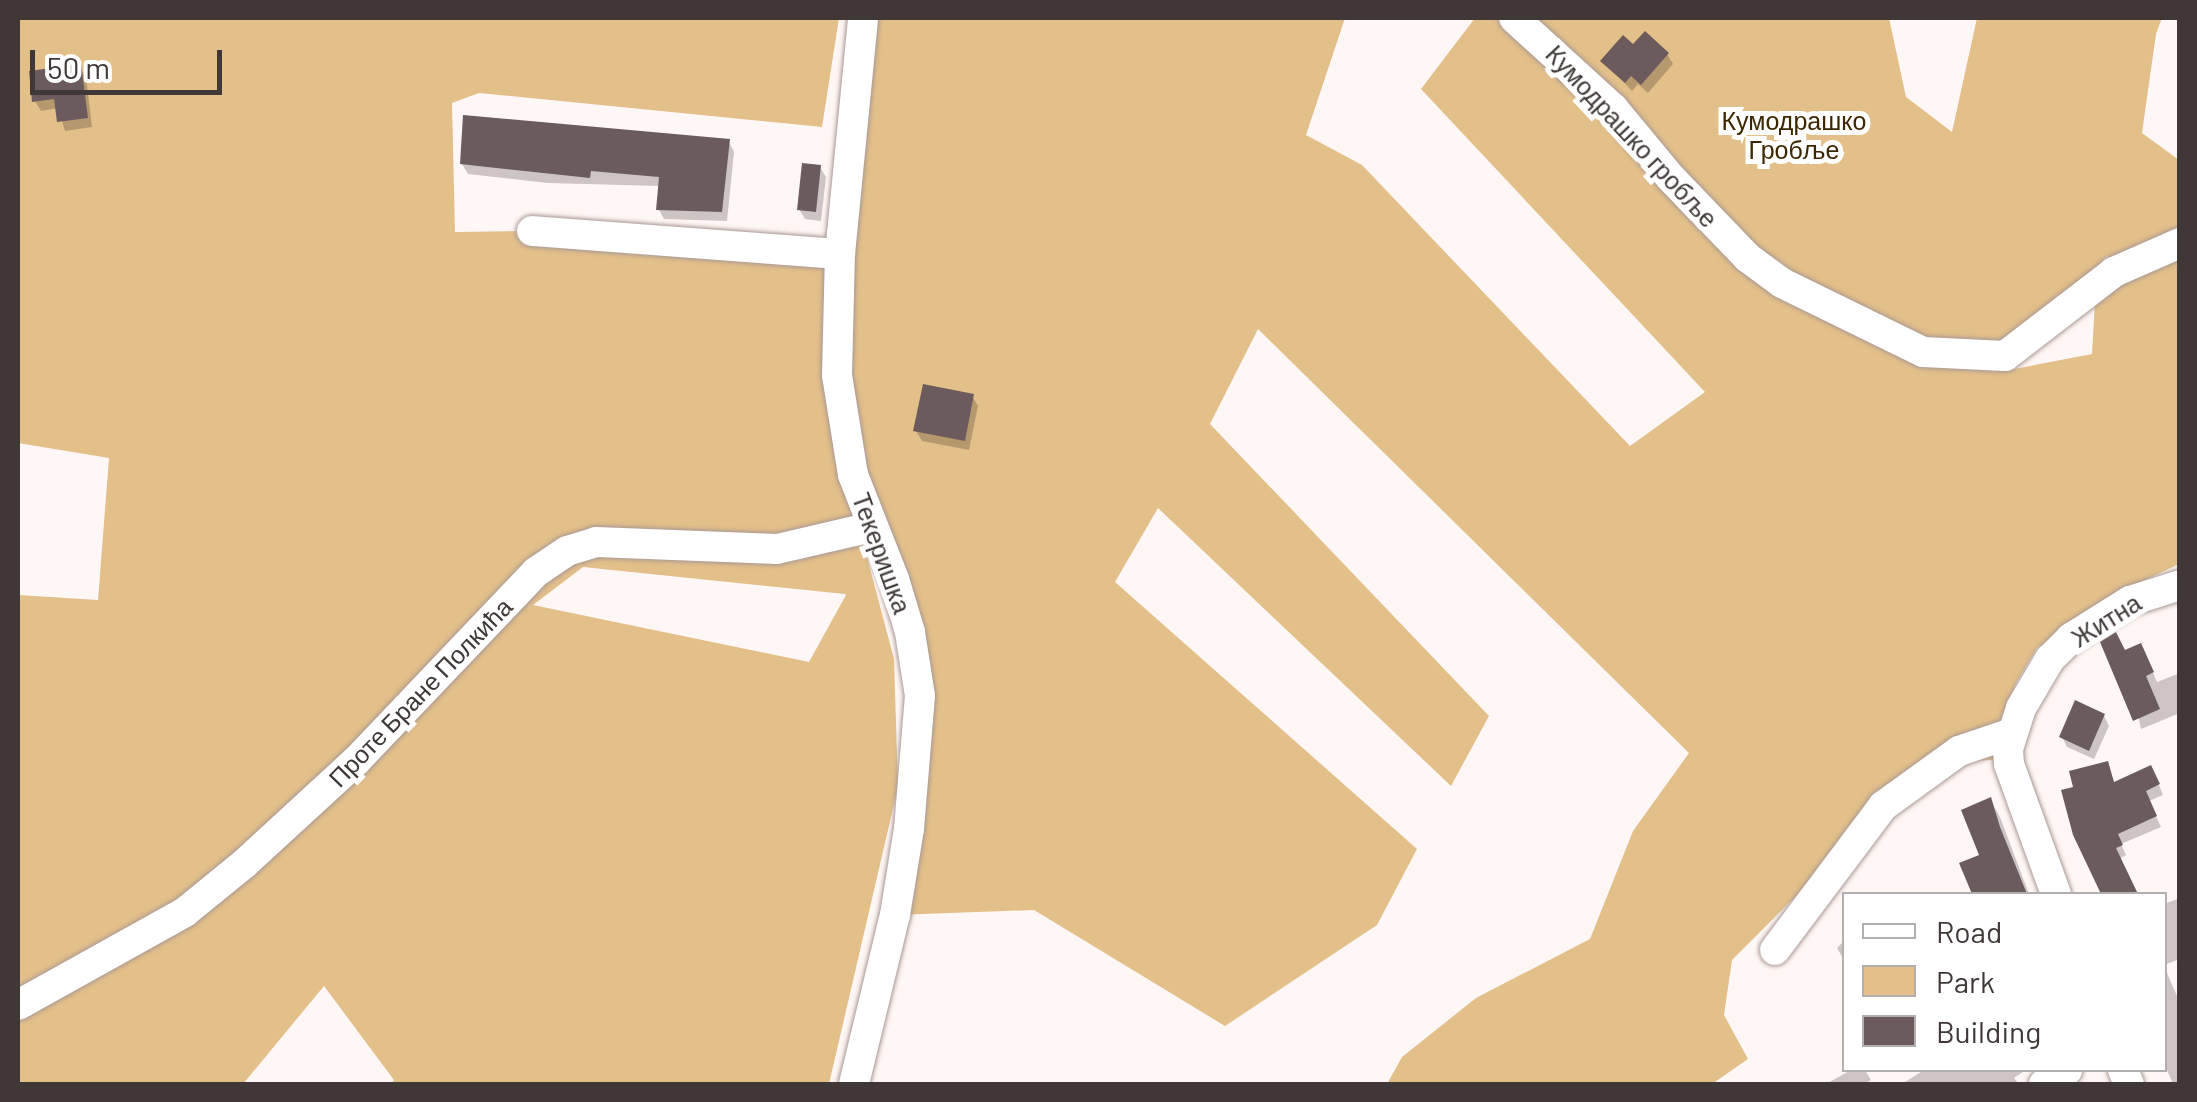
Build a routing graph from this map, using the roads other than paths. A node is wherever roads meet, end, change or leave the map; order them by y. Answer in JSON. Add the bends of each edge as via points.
{"nodes":[{"id":1,"x":863,"y":18,"type":"edge"},
{"id":2,"x":1514,"y":18,"type":"edge"},
{"id":3,"x":532,"y":231,"type":"dead end"},
{"id":4,"x":2180,"y":243,"type":"edge"},
{"id":5,"x":840,"y":254,"type":"junction"},
{"id":6,"x":872,"y":526,"type":"junction"},
{"id":7,"x":2180,"y":585,"type":"edge"},
{"id":8,"x":2012,"y":733,"type":"junction"},
{"id":9,"x":2055,"y":892,"type":"edge"},
{"id":10,"x":1775,"y":950,"type":"dead end"},
{"id":11,"x":18,"y":1004,"type":"edge"},
{"id":12,"x":854,"y":1084,"type":"edge"}],
"edges":[{"from":1,"to":5,"type":"street","name":"Текеришка"},
{"from":2,"to":4,"type":"street","name":"Кумодрашко гробље","via":[[1613,108],[1748,258],[1782,283],[1923,352],[2006,356],[2114,272]]},
{"from":3,"to":5,"type":"street"},
{"from":5,"to":6,"type":"street","name":"Текеришка","via":[[837,376],[843,432]]},
{"from":6,"to":11,"type":"street","name":"Проте Бране Полкића","via":[[777,548],[611,542],[567,550],[536,572],[357,760],[245,863],[185,912]]},
{"from":6,"to":12,"type":"street","name":"Текеришка","via":[[910,632],[920,696],[895,915]]},
{"from":7,"to":8,"type":"street","name":"Житна","via":[[2130,602],[2072,638],[2034,684]]},
{"from":8,"to":9,"type":"street","name":"Житна","via":[[2013,778]]},
{"from":8,"to":10,"type":"street","via":[[1959,750],[1883,806]]}]}
